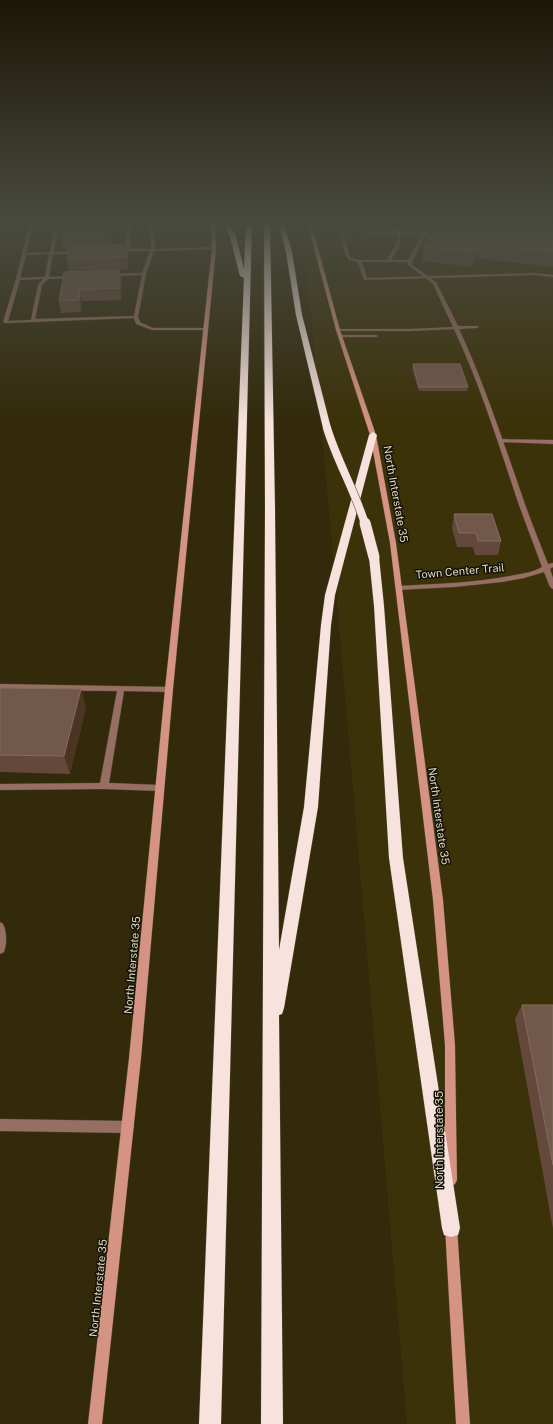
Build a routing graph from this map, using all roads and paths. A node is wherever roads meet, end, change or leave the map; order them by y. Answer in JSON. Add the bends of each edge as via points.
{"nodes":[{"id":1,"x":15,"y":288,"type":"edge"},
{"id":2,"x":39,"y":288,"type":"edge"},
{"id":3,"x":141,"y":288,"type":"edge"},
{"id":4,"x":210,"y":288,"type":"edge"},
{"id":5,"x":268,"y":288,"type":"edge"},
{"id":6,"x":295,"y":288,"type":"edge"},
{"id":7,"x":327,"y":288,"type":"edge"},
{"id":8,"x":437,"y":288,"type":"edge"},
{"id":9,"x":246,"y":290,"type":"edge"},
{"id":10,"x":136,"y":317,"type":"junction"},
{"id":11,"x":33,"y":320,"type":"junction"},
{"id":12,"x":477,"y":327,"type":"dead end"},
{"id":13,"x":206,"y":329,"type":"junction"},
{"id":14,"x":338,"y":330,"type":"junction"},
{"id":15,"x":456,"y":330,"type":"junction"},
{"id":16,"x":340,"y":336,"type":"junction"},
{"id":17,"x":373,"y":435,"type":"junction"},
{"id":18,"x":501,"y":441,"type":"junction"},
{"id":19,"x":553,"y":442,"type":"edge"},
{"id":20,"x":553,"y":565,"type":"edge"},
{"id":21,"x":550,"y":570,"type":"edge"},
{"id":22,"x":553,"y":587,"type":"edge"},
{"id":23,"x":398,"y":588,"type":"junction"},
{"id":24,"x":0,"y":686,"type":"edge"},
{"id":25,"x":120,"y":688,"type":"junction"},
{"id":26,"x":170,"y":689,"type":"junction"},
{"id":27,"x":104,"y":786,"type":"junction"},
{"id":28,"x":0,"y":787,"type":"edge"},
{"id":29,"x":160,"y":788,"type":"junction"},
{"id":30,"x":0,"y":927,"type":"edge"},
{"id":31,"x":0,"y":949,"type":"edge"},
{"id":32,"x":271,"y":1040,"type":"junction"},
{"id":33,"x":0,"y":1125,"type":"edge"},
{"id":34,"x":128,"y":1127,"type":"junction"},
{"id":35,"x":451,"y":1228,"type":"junction"},
{"id":36,"x":95,"y":1424,"type":"edge"},
{"id":37,"x":210,"y":1424,"type":"edge"},
{"id":38,"x":272,"y":1424,"type":"edge"},
{"id":39,"x":462,"y":1424,"type":"edge"}],
"edges":[{"from":1,"to":11,"type":"street","via":[[5,322]]},
{"from":2,"to":11,"type":"street"},
{"from":3,"to":10,"type":"street"},
{"from":4,"to":13,"type":"main road","name":"North Interstate 35"},
{"from":5,"to":32,"type":"highway"},
{"from":6,"to":35,"type":"highway","bridge":true,"via":[[331,443],[359,505],[374,557],[396,858]]},
{"from":7,"to":14,"type":"main road","name":"North Interstate 35"},
{"from":8,"to":15,"type":"street"},
{"from":9,"to":37,"type":"highway"},
{"from":10,"to":11,"type":"street"},
{"from":10,"to":13,"type":"street","via":[[138,323],[152,329]]},
{"from":12,"to":15,"type":"street"},
{"from":13,"to":26,"type":"main road","name":"North Interstate 35"},
{"from":14,"to":15,"type":"street"},
{"from":14,"to":16,"type":"main road","name":"North Interstate 35"},
{"from":15,"to":16,"type":"street","via":[[415,335]]},
{"from":15,"to":18,"type":"street"},
{"from":16,"to":17,"type":"main road","name":"North Interstate 35"},
{"from":17,"to":23,"type":"main road","name":"North Interstate 35","via":[[393,543]]},
{"from":17,"to":32,"type":"highway","via":[[330,595],[311,807]]},
{"from":18,"to":19,"type":"street"},
{"from":18,"to":21,"type":"street","via":[[514,482]]},
{"from":20,"to":21,"type":"street","name":"Town Center Trail"},
{"from":21,"to":22,"type":"street"},
{"from":21,"to":23,"type":"street","name":"Town Center Trail","via":[[484,582]]},
{"from":23,"to":35,"type":"main road","name":"North Interstate 35","via":[[438,900],[450,1044]]},
{"from":24,"to":25,"type":"street"},
{"from":25,"to":26,"type":"street"},
{"from":25,"to":27,"type":"street"},
{"from":26,"to":29,"type":"main road","name":"North Interstate 35"},
{"from":27,"to":28,"type":"street"},
{"from":27,"to":29,"type":"street"},
{"from":29,"to":34,"type":"main road","name":"North Interstate 35"},
{"from":30,"to":31,"type":"street"},
{"from":32,"to":38,"type":"highway"},
{"from":33,"to":34,"type":"street"},
{"from":34,"to":36,"type":"main road","name":"North Interstate 35"},
{"from":35,"to":39,"type":"main road","name":"North Interstate 35"}]}
